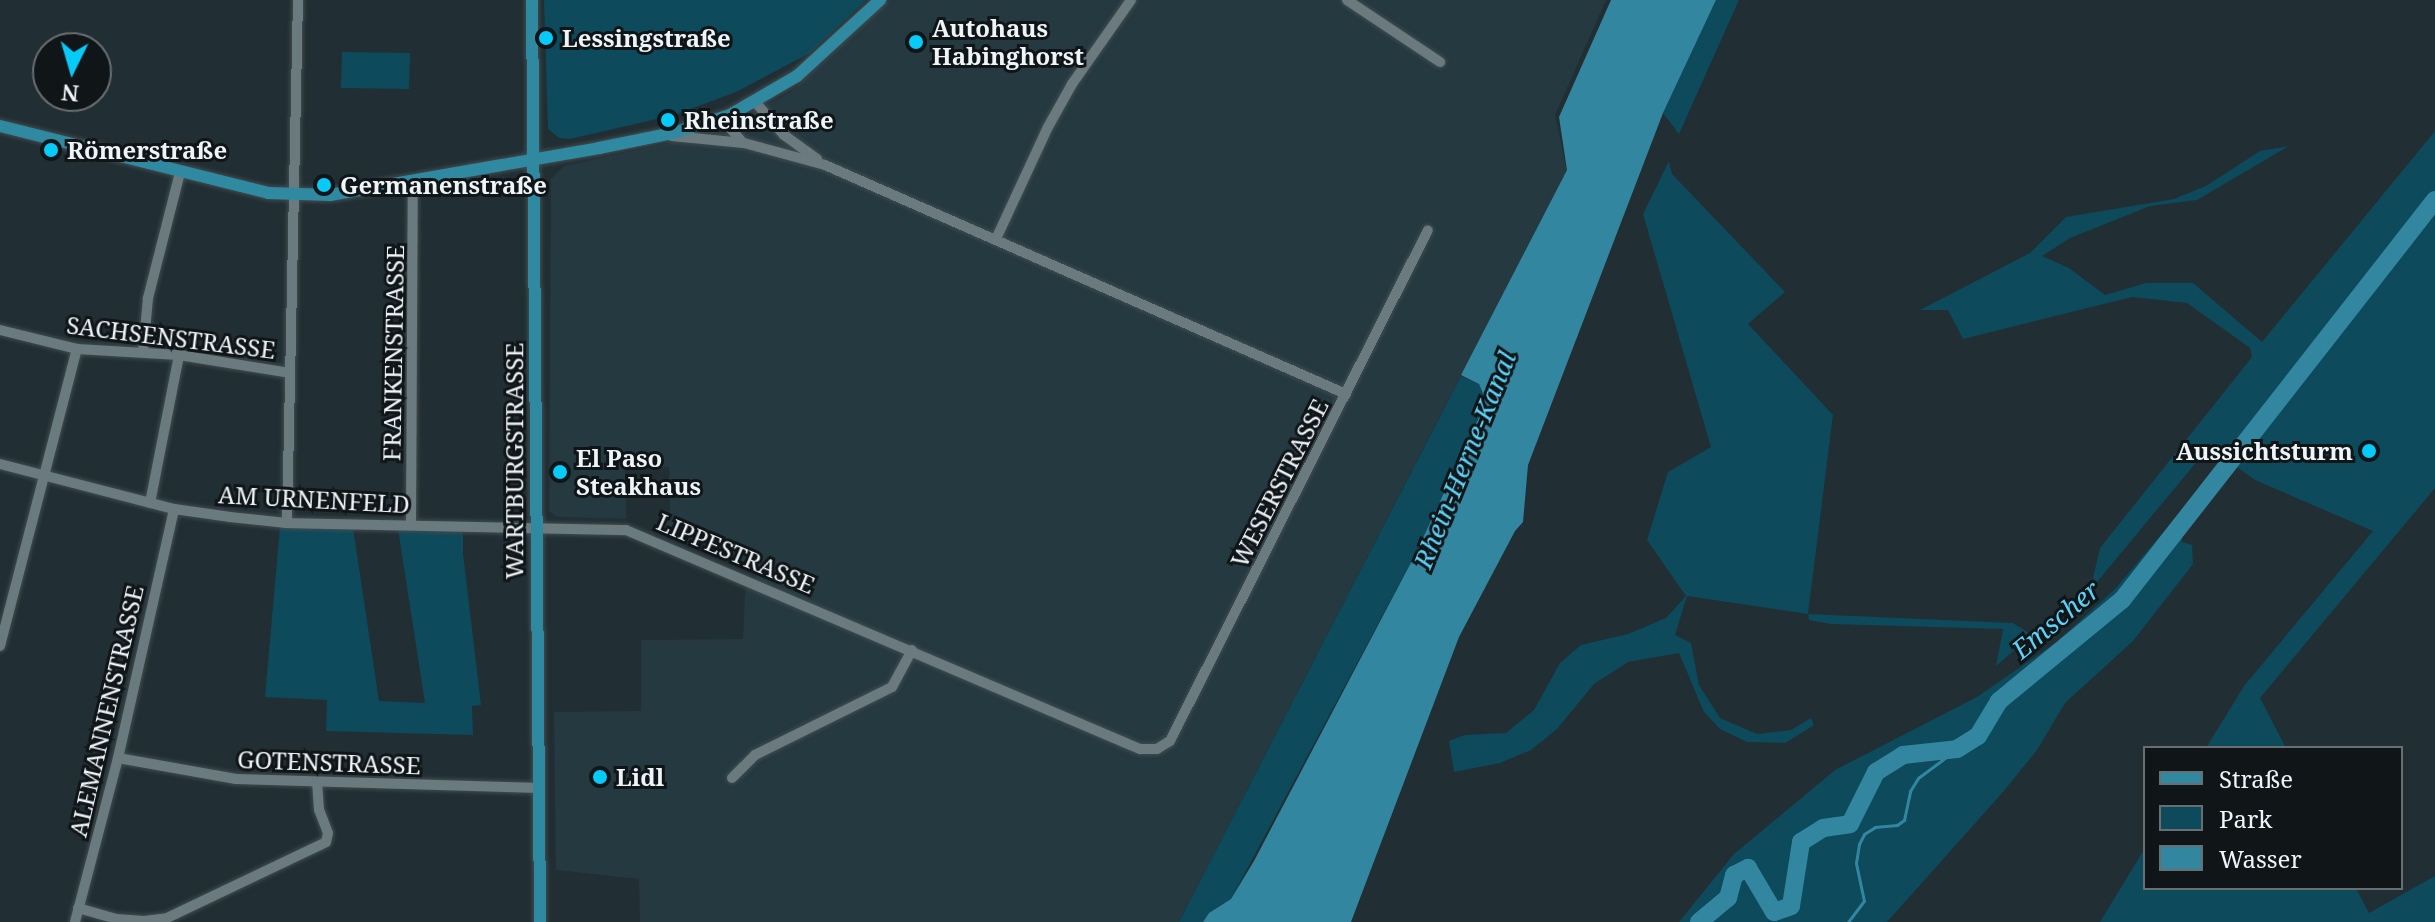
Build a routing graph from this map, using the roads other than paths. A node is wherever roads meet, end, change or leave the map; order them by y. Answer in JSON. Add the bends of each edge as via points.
{"nodes":[{"id":1,"x":298,"y":0,"type":"edge"},
{"id":2,"x":532,"y":0,"type":"edge"},
{"id":3,"x":880,"y":0,"type":"edge"},
{"id":4,"x":1131,"y":0,"type":"edge"},
{"id":5,"x":1347,"y":0,"type":"edge"},
{"id":6,"x":1440,"y":62,"type":"dead end"},
{"id":7,"x":756,"y":103,"type":"junction"},
{"id":8,"x":730,"y":115,"type":"junction"},
{"id":9,"x":0,"y":126,"type":"edge"},
{"id":10,"x":662,"y":135,"type":"junction"},
{"id":11,"x":744,"y":143,"type":"junction"},
{"id":12,"x":535,"y":159,"type":"junction"},
{"id":13,"x":825,"y":165,"type":"junction"},
{"id":14,"x":180,"y":172,"type":"junction"},
{"id":15,"x":413,"y":181,"type":"junction"},
{"id":16,"x":295,"y":196,"type":"junction"},
{"id":17,"x":1428,"y":230,"type":"dead end"},
{"id":18,"x":996,"y":239,"type":"junction"},
{"id":19,"x":0,"y":330,"type":"edge"},
{"id":20,"x":77,"y":349,"type":"junction"},
{"id":21,"x":143,"y":352,"type":"junction"},
{"id":22,"x":179,"y":355,"type":"junction"},
{"id":23,"x":290,"y":373,"type":"junction"},
{"id":24,"x":1346,"y":394,"type":"junction"},
{"id":25,"x":0,"y":464,"type":"edge"},
{"id":26,"x":45,"y":475,"type":"junction"},
{"id":27,"x":150,"y":503,"type":"junction"},
{"id":28,"x":174,"y":509,"type":"junction"},
{"id":29,"x":287,"y":523,"type":"junction"},
{"id":30,"x":411,"y":525,"type":"junction"},
{"id":31,"x":536,"y":527,"type":"junction"},
{"id":32,"x":0,"y":646,"type":"edge"},
{"id":33,"x":912,"y":650,"type":"junction"},
{"id":34,"x":1157,"y":749,"type":"joint"},
{"id":35,"x":118,"y":758,"type":"junction"},
{"id":36,"x":732,"y":778,"type":"dead end"},
{"id":37,"x":317,"y":782,"type":"junction"},
{"id":38,"x":540,"y":788,"type":"junction"},
{"id":39,"x":78,"y":908,"type":"junction"},
{"id":40,"x":75,"y":922,"type":"edge"},
{"id":41,"x":540,"y":922,"type":"edge"}],
"edges":[{"from":1,"to":16,"type":"street"},
{"from":2,"to":12,"type":"main road","name":"WARTBURGSTRASSE"},
{"from":3,"to":7,"type":"main road","via":[[815,62]]},
{"from":4,"to":18,"type":"street","via":[[1054,116]]},
{"from":5,"to":6,"type":"street"},
{"from":7,"to":8,"type":"main road"},
{"from":7,"to":13,"type":"street","via":[[784,135]]},
{"from":8,"to":10,"type":"main road"},
{"from":8,"to":11,"type":"street","via":[[730,128]]},
{"from":9,"to":14,"type":"main road"},
{"from":10,"to":11,"type":"street"},
{"from":10,"to":12,"type":"main road"},
{"from":11,"to":13,"type":"street"},
{"from":12,"to":15,"type":"main road"},
{"from":12,"to":31,"type":"main road","name":"WARTBURGSTRASSE"},
{"from":13,"to":18,"type":"street"},
{"from":14,"to":16,"type":"main road"},
{"from":14,"to":21,"type":"street","via":[[148,298]]},
{"from":15,"to":16,"type":"main road"},
{"from":15,"to":30,"type":"street","name":"FRANKENSTRASSE"},
{"from":16,"to":23,"type":"street"},
{"from":17,"to":24,"type":"street","name":"WESERSTRASSE"},
{"from":18,"to":24,"type":"street"},
{"from":19,"to":20,"type":"street","name":"SACHSENSTRASSE"},
{"from":20,"to":21,"type":"street","name":"SACHSENSTRASSE"},
{"from":20,"to":26,"type":"street"},
{"from":21,"to":22,"type":"street","name":"SACHSENSTRASSE"},
{"from":22,"to":23,"type":"street","name":"SACHSENSTRASSE"},
{"from":22,"to":27,"type":"street"},
{"from":23,"to":29,"type":"street"},
{"from":24,"to":34,"type":"street","name":"WESERSTRASSE","via":[[1170,741]]},
{"from":25,"to":26,"type":"street","name":"AM URNENFELD"},
{"from":26,"to":27,"type":"street","name":"AM URNENFELD"},
{"from":26,"to":32,"type":"street"},
{"from":27,"to":28,"type":"street","name":"AM URNENFELD"},
{"from":28,"to":29,"type":"street","name":"AM URNENFELD"},
{"from":28,"to":35,"type":"street","name":"ALEMANNENSTRASSE"},
{"from":29,"to":30,"type":"street","name":"AM URNENFELD"},
{"from":30,"to":31,"type":"street","name":"AM URNENFELD"},
{"from":31,"to":33,"type":"street","name":"LIPPESTRASSE","via":[[638,533]]},
{"from":31,"to":38,"type":"main road","name":"WARTBURGSTRASSE"},
{"from":33,"to":34,"type":"street","name":"LIPPESTRASSE","via":[[1140,749]]},
{"from":33,"to":36,"type":"street","via":[[892,687],[755,755]]},
{"from":35,"to":37,"type":"street","name":"GOTENSTRASSE","via":[[208,776]]},
{"from":35,"to":39,"type":"street","name":"ALEMANNENSTRASSE"},
{"from":37,"to":38,"type":"street","name":"GOTENSTRASSE"},
{"from":37,"to":39,"type":"street","via":[[326,842],[167,918],[116,919]]},
{"from":38,"to":41,"type":"main road","name":"WARTBURGSTRASSE"},
{"from":39,"to":40,"type":"street","name":"ALEMANNENSTRASSE"}]}
